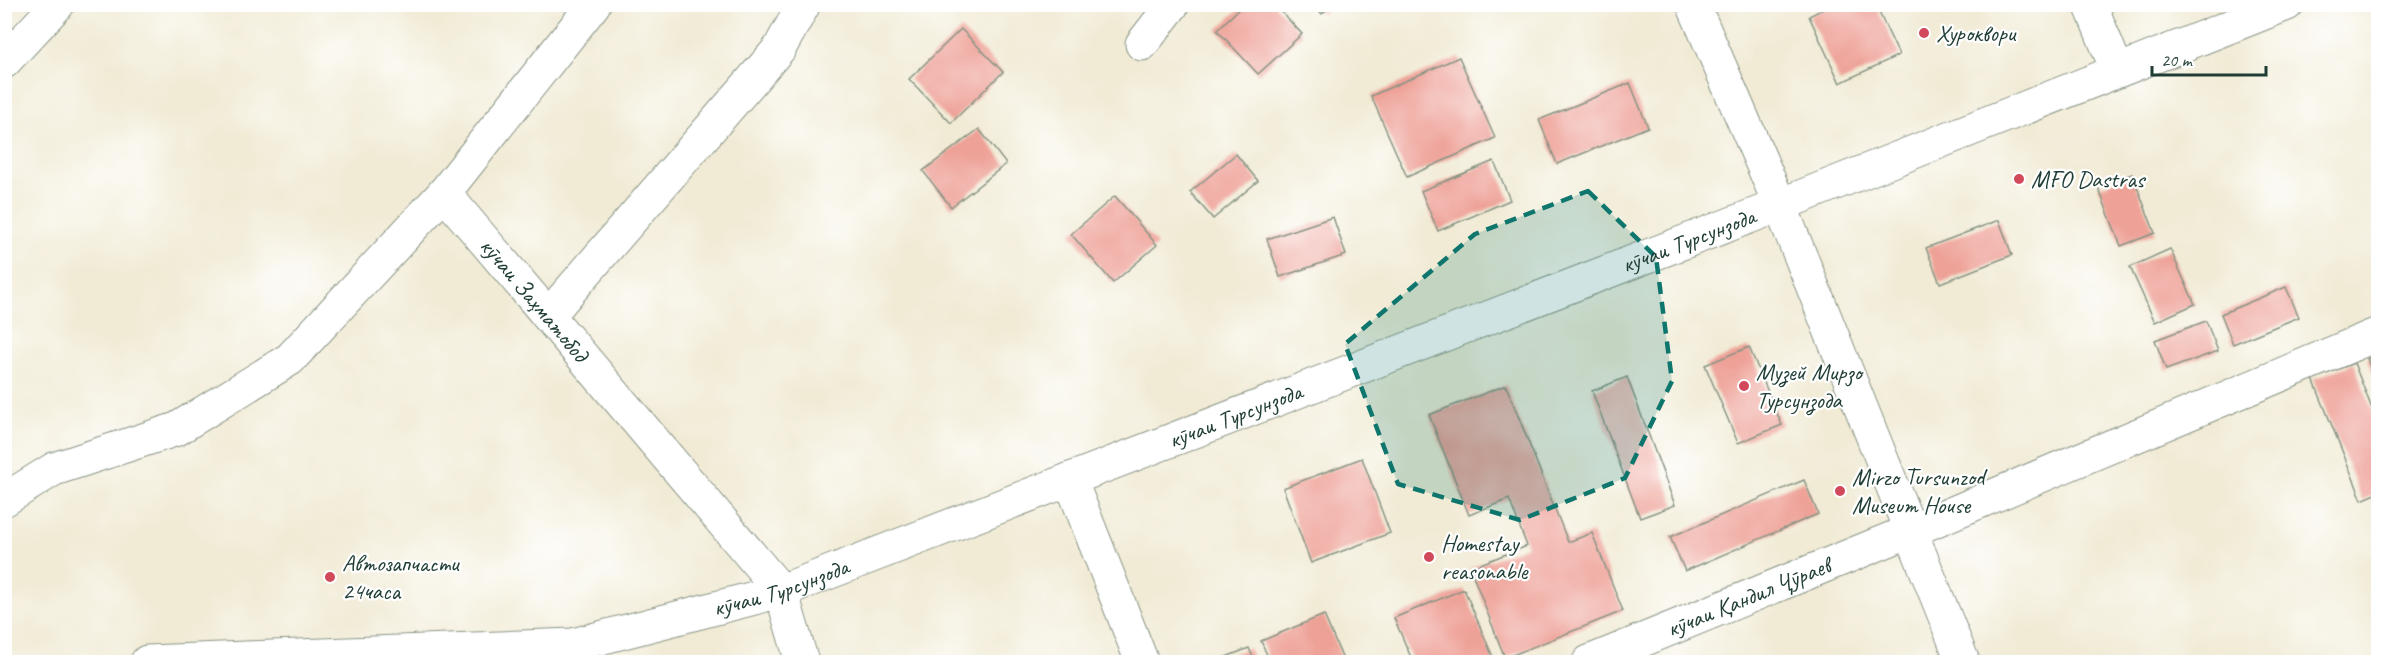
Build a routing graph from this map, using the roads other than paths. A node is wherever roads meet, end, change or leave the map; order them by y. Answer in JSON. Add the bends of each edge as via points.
{"nodes":[{"id":1,"x":58,"y":4,"type":"edge"},
{"id":2,"x":594,"y":4,"type":"edge"},
{"id":3,"x":804,"y":4,"type":"edge"},
{"id":4,"x":1173,"y":4,"type":"edge"},
{"id":5,"x":1693,"y":4,"type":"edge"},
{"id":6,"x":2090,"y":4,"type":"edge"},
{"id":7,"x":2286,"y":4,"type":"edge"},
{"id":8,"x":1142,"y":44,"type":"dead end"},
{"id":9,"x":4,"y":62,"type":"edge"},
{"id":10,"x":2117,"y":70,"type":"junction"},
{"id":11,"x":444,"y":193,"type":"junction"},
{"id":12,"x":1780,"y":205,"type":"junction"},
{"id":13,"x":548,"y":316,"type":"junction"},
{"id":14,"x":2379,"y":334,"type":"edge"},
{"id":15,"x":1070,"y":479,"type":"junction"},
{"id":16,"x":4,"y":500,"type":"edge"},
{"id":17,"x":1910,"y":531,"type":"junction"},
{"id":18,"x":781,"y":591,"type":"junction"},
{"id":19,"x":147,"y":663,"type":"edge"},
{"id":20,"x":802,"y":663,"type":"edge"},
{"id":21,"x":1142,"y":663,"type":"edge"},
{"id":22,"x":1589,"y":663,"type":"edge"},
{"id":23,"x":1963,"y":663,"type":"edge"}],
"edges":[{"from":1,"to":9,"type":"main road"},
{"from":2,"to":11,"type":"main road"},
{"from":3,"to":13,"type":"main road","via":[[779,49]]},
{"from":4,"to":8,"type":"main road"},
{"from":5,"to":12,"type":"main road"},
{"from":6,"to":10,"type":"main road"},
{"from":7,"to":10,"type":"main road","name":"кӯчаи Турсунзода"},
{"from":10,"to":12,"type":"main road","name":"кӯчаи Турсунзода"},
{"from":11,"to":13,"type":"main road","name":"кӯчаи Заҳматобод"},
{"from":11,"to":16,"type":"main road","via":[[290,359],[177,429],[54,469]]},
{"from":12,"to":15,"type":"main road","name":"кӯчаи Турсунзода"},
{"from":12,"to":17,"type":"main road"},
{"from":13,"to":18,"type":"main road","name":"кӯчаи Заҳматобод"},
{"from":14,"to":17,"type":"main road","name":"кӯчаи Қандил Ҷӯраев"},
{"from":15,"to":18,"type":"main road","name":"кӯчаи Турсунзода"},
{"from":15,"to":21,"type":"main road"},
{"from":17,"to":22,"type":"main road","name":"кӯчаи Қандил Ҷӯраев"},
{"from":17,"to":23,"type":"main road"},
{"from":18,"to":19,"type":"main road","name":"кӯчаи Турсунзода","via":[[573,645]]},
{"from":18,"to":20,"type":"main road"}]}
